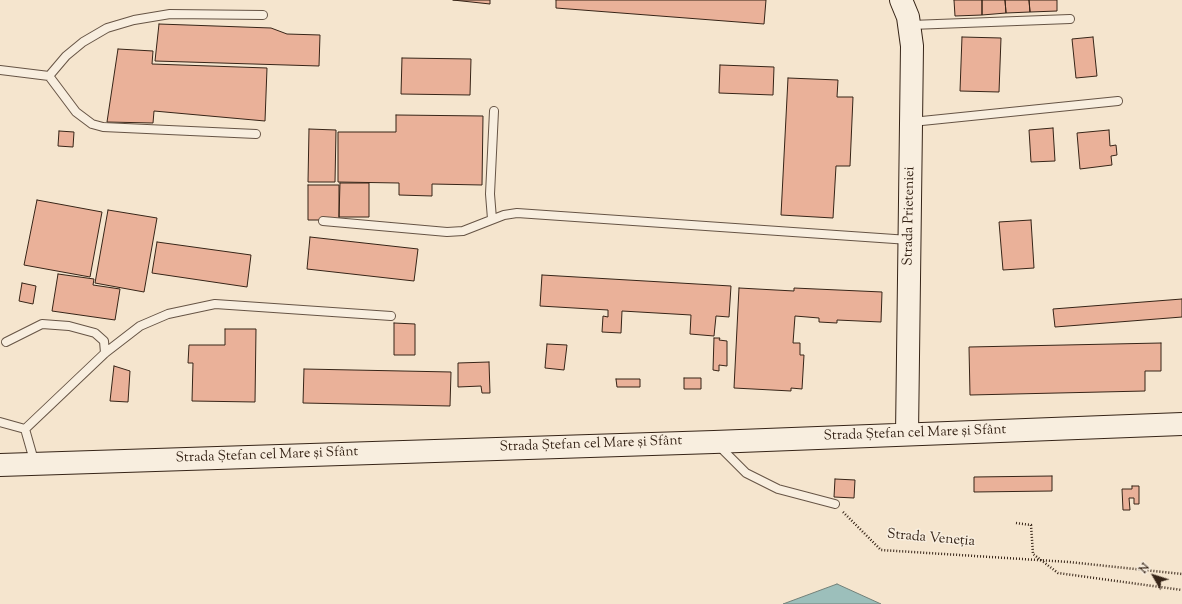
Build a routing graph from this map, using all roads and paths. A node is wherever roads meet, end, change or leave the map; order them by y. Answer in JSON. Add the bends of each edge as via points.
{"nodes":[{"id":1,"x":901,"y":0,"type":"edge"},
{"id":2,"x":263,"y":15,"type":"dead end"},
{"id":3,"x":1070,"y":19,"type":"dead end"},
{"id":4,"x":909,"y":25,"type":"junction"},
{"id":5,"x":0,"y":70,"type":"edge"},
{"id":6,"x":49,"y":76,"type":"junction"},
{"id":7,"x":1118,"y":101,"type":"dead end"},
{"id":8,"x":494,"y":111,"type":"dead end"},
{"id":9,"x":911,"y":122,"type":"junction"},
{"id":10,"x":256,"y":134,"type":"dead end"},
{"id":11,"x":492,"y":219,"type":"junction"},
{"id":12,"x":322,"y":221,"type":"dead end"},
{"id":13,"x":910,"y":240,"type":"junction"},
{"id":14,"x":391,"y":316,"type":"dead end"},
{"id":15,"x":6,"y":342,"type":"dead end"},
{"id":16,"x":105,"y":353,"type":"junction"},
{"id":17,"x":0,"y":422,"type":"edge"},
{"id":18,"x":1182,"y":424,"type":"edge"},
{"id":19,"x":25,"y":430,"type":"junction"},
{"id":20,"x":907,"y":434,"type":"junction"},
{"id":21,"x":714,"y":442,"type":"junction"},
{"id":22,"x":35,"y":464,"type":"junction"},
{"id":23,"x":0,"y":465,"type":"edge"},
{"id":24,"x":835,"y":504,"type":"joint"},
{"id":25,"x":1016,"y":523,"type":"dead end"},
{"id":26,"x":1182,"y":574,"type":"edge"},
{"id":27,"x":1182,"y":590,"type":"edge"}],
"edges":[{"from":1,"to":4,"type":"street","name":"Strada Prieteniei"},
{"from":2,"to":6,"type":"lane","via":[[170,14],[134,20],[107,28],[82,42]]},
{"from":3,"to":4,"type":"lane"},
{"from":4,"to":9,"type":"street","name":"Strada Prieteniei","via":[[912,46]]},
{"from":5,"to":6,"type":"lane"},
{"from":6,"to":10,"type":"lane","via":[[76,112],[92,124],[103,127]]},
{"from":7,"to":9,"type":"lane"},
{"from":8,"to":11,"type":"lane","via":[[490,194]]},
{"from":9,"to":13,"type":"street","name":"Strada Prieteniei"},
{"from":11,"to":12,"type":"lane","via":[[463,231],[447,232]]},
{"from":11,"to":13,"type":"lane","via":[[517,213]]},
{"from":13,"to":20,"type":"street","name":"Strada Prieteniei"},
{"from":14,"to":16,"type":"lane","via":[[215,304],[168,314],[140,326]]},
{"from":15,"to":16,"type":"lane","via":[[42,324],[70,326],[95,333],[104,341]]},
{"from":16,"to":19,"type":"lane"},
{"from":17,"to":19,"type":"lane"},
{"from":18,"to":20,"type":"street","name":"Strada Ștefan cel Mare și Sfânt"},
{"from":19,"to":22,"type":"lane"},
{"from":20,"to":21,"type":"street","name":"Strada Ștefan cel Mare și Sfânt"},
{"from":21,"to":22,"type":"street","name":"Strada Ștefan cel Mare și Sfânt"},
{"from":21,"to":24,"type":"lane","via":[[746,473],[778,489]]},
{"from":22,"to":23,"type":"street","name":"Strada Ștefan cel Mare și Sfânt"},
{"from":24,"to":26,"type":"path","name":"Strada Veneția","via":[[881,550],[1069,562]]},
{"from":25,"to":27,"type":"path","via":[[1032,525],[1034,554],[1058,574]]}]}
